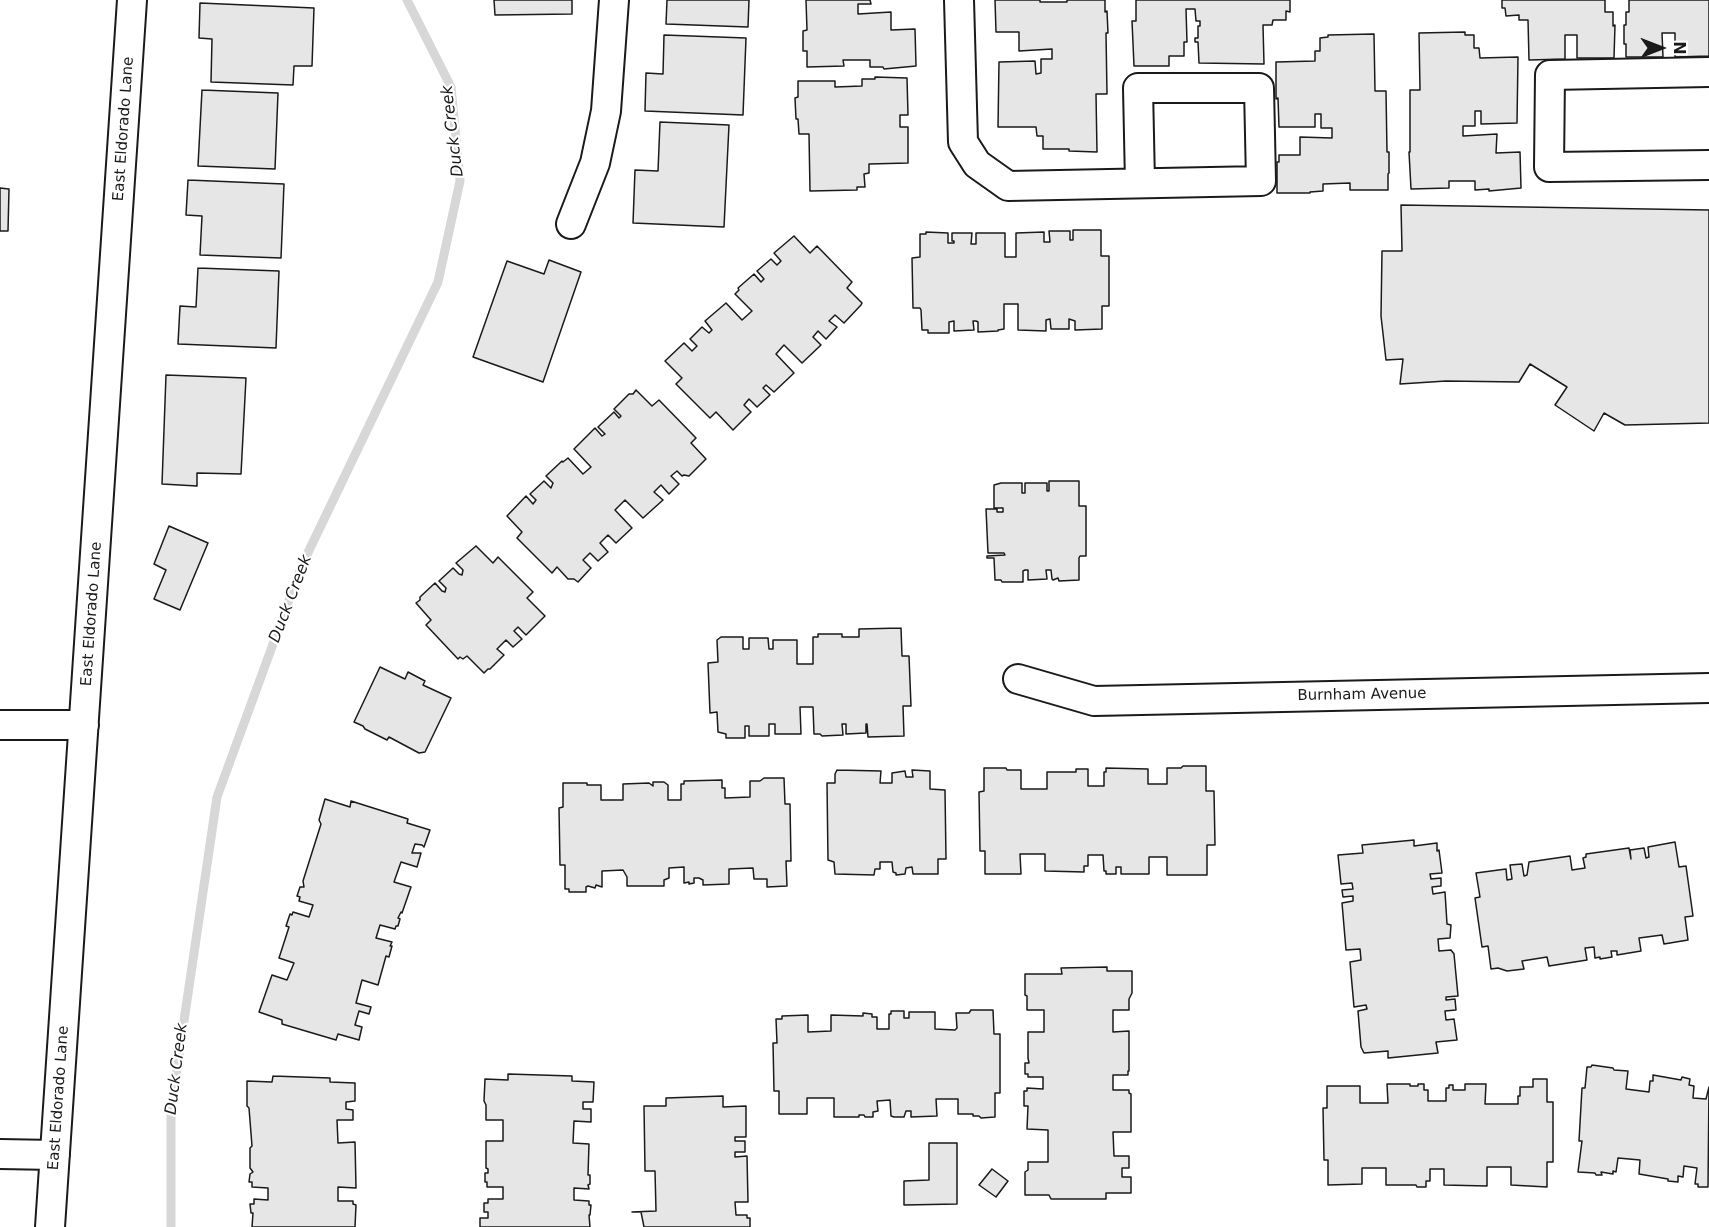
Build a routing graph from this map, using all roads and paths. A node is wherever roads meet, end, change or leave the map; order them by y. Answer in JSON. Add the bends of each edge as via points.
{"nodes":[{"id":1,"x":132,"y":0,"type":"edge"},
{"id":2,"x":614,"y":0,"type":"edge"},
{"id":3,"x":960,"y":0,"type":"edge"},
{"id":4,"x":1709,"y":72,"type":"edge"},
{"id":5,"x":1709,"y":165,"type":"edge"},
{"id":6,"x":1140,"y":183,"type":"junction"},
{"id":7,"x":571,"y":224,"type":"dead end"},
{"id":8,"x":1018,"y":679,"type":"dead end"},
{"id":9,"x":1709,"y":688,"type":"edge"},
{"id":10,"x":84,"y":724,"type":"junction"},
{"id":11,"x":0,"y":725,"type":"edge"},
{"id":12,"x":0,"y":1154,"type":"edge"},
{"id":13,"x":55,"y":1155,"type":"junction"},
{"id":14,"x":50,"y":1227,"type":"edge"}],
"edges":[{"from":1,"to":10,"type":"street","name":"East Eldorado Lane"},
{"from":2,"to":7,"type":"street","via":[[606,111],[595,164]]},
{"from":3,"to":6,"type":"street","via":[[963,142],[977,164],[1008,186]]},
{"from":4,"to":5,"type":"street","via":[[1550,75],[1549,167]]},
{"from":6,"to":6,"type":"street","via":[[1261,181],[1259,88],[1138,88]]},
{"from":8,"to":9,"type":"street","name":"Burnham Avenue","via":[[1094,701]]},
{"from":10,"to":11,"type":"street"},
{"from":10,"to":13,"type":"street","name":"East Eldorado Lane"},
{"from":12,"to":13,"type":"street"},
{"from":13,"to":14,"type":"street","name":"East Eldorado Lane"}]}
